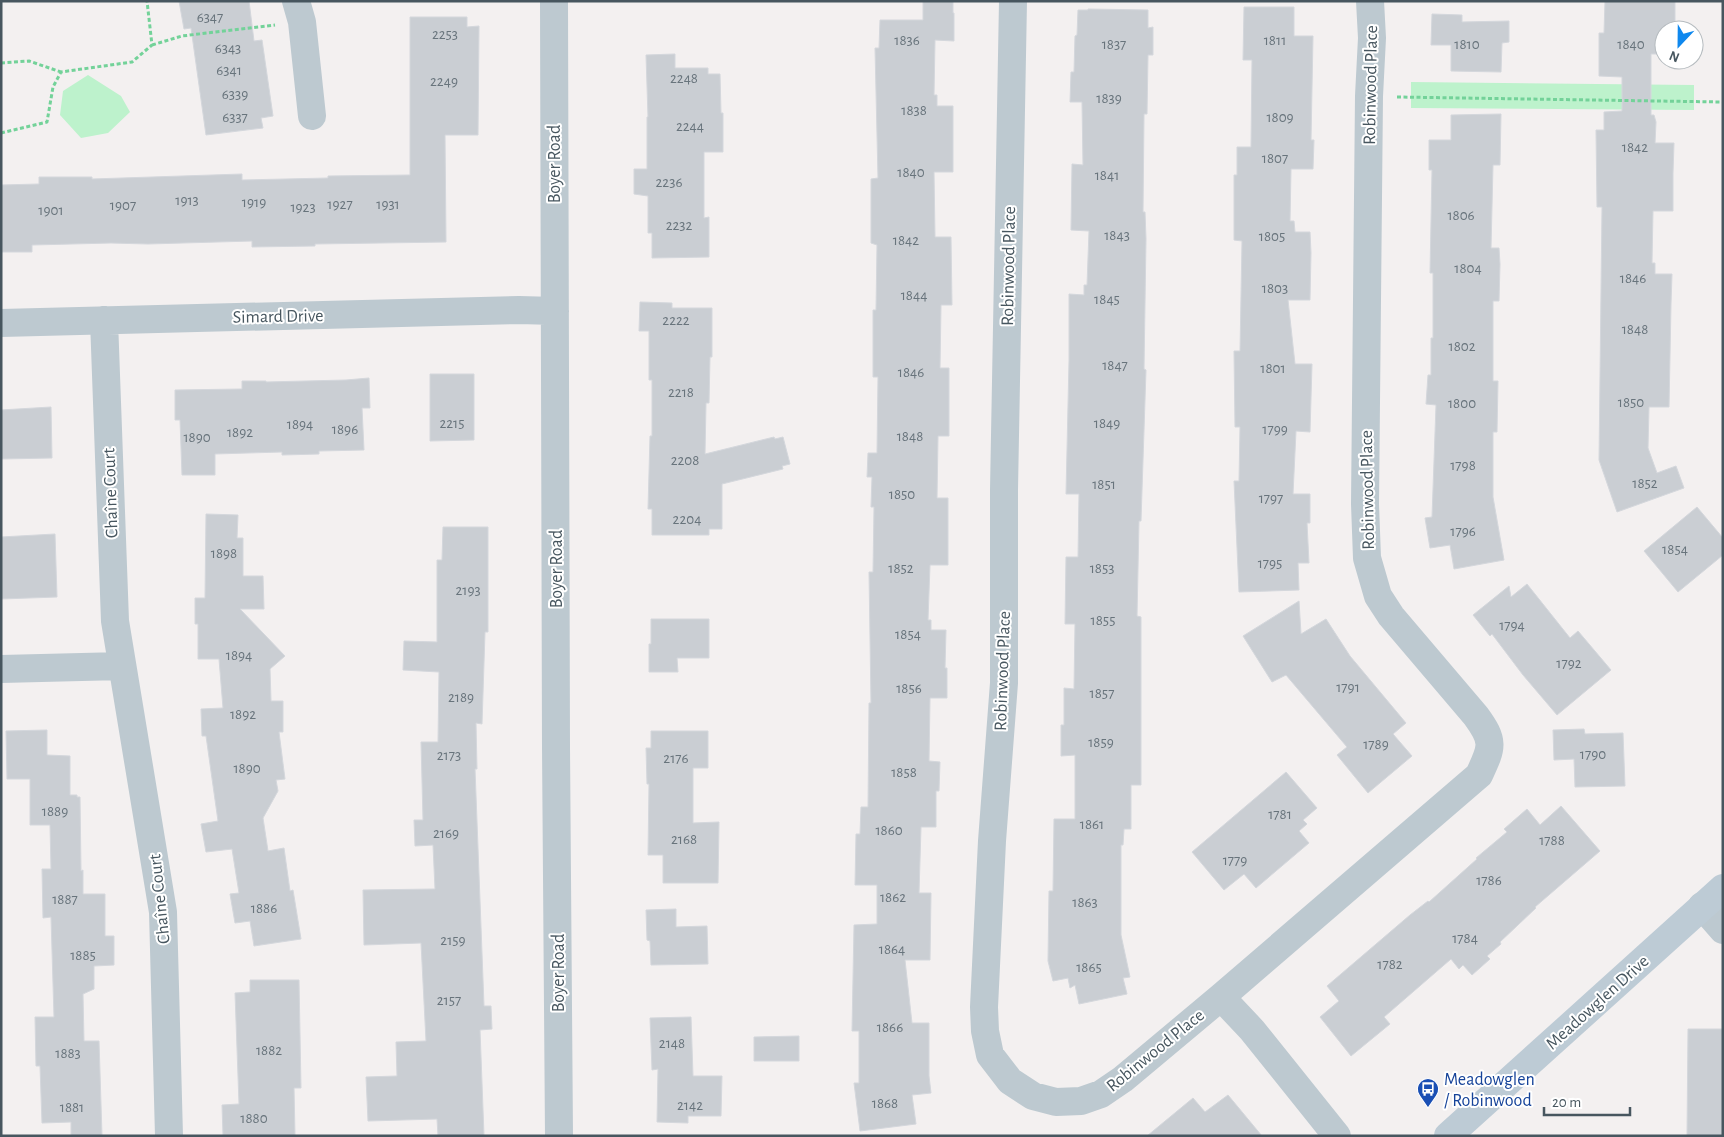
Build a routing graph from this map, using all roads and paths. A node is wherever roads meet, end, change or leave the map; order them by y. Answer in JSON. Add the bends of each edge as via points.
{"nodes":[{"id":1,"x":147,"y":1,"type":"edge"},
{"id":2,"x":554,"y":1,"type":"edge"},
{"id":3,"x":1012,"y":1,"type":"edge"},
{"id":4,"x":1370,"y":1,"type":"edge"},
{"id":5,"x":303,"y":7,"type":"edge"},
{"id":6,"x":152,"y":44,"type":"junction"},
{"id":7,"x":1,"y":63,"type":"edge"},
{"id":8,"x":61,"y":72,"type":"junction"},
{"id":9,"x":1369,"y":96,"type":"junction"},
{"id":10,"x":1723,"y":102,"type":"edge"},
{"id":11,"x":312,"y":116,"type":"dead end"},
{"id":12,"x":1,"y":133,"type":"edge"},
{"id":13,"x":555,"y":311,"type":"junction"},
{"id":14,"x":104,"y":320,"type":"junction"},
{"id":15,"x":1,"y":323,"type":"edge"},
{"id":16,"x":122,"y":666,"type":"junction"},
{"id":17,"x":1,"y":669,"type":"edge"},
{"id":18,"x":1723,"y":888,"type":"edge"},
{"id":19,"x":1702,"y":906,"type":"junction"},
{"id":20,"x":1723,"y":930,"type":"edge"},
{"id":21,"x":1221,"y":997,"type":"junction"},
{"id":22,"x":169,"y":1136,"type":"edge"},
{"id":23,"x":559,"y":1136,"type":"edge"},
{"id":24,"x":1337,"y":1136,"type":"edge"},
{"id":25,"x":1448,"y":1136,"type":"edge"}],
"edges":[{"from":1,"to":6,"type":"path"},
{"from":2,"to":13,"type":"street","name":"Boyer Road"},
{"from":3,"to":21,"type":"street","name":"Robinwood Place","via":[[1004,683],[984,973],[985,1031],[990,1055],[1010,1081],[1033,1096],[1056,1102],[1081,1101],[1101,1094],[1123,1079]]},
{"from":4,"to":9,"type":"street","name":"Robinwood Place"},
{"from":5,"to":6,"type":"path"},
{"from":5,"to":11,"type":"street"},
{"from":6,"to":8,"type":"path","via":[[132,62]]},
{"from":7,"to":8,"type":"path","via":[[29,61]]},
{"from":8,"to":12,"type":"path","via":[[53,87],[47,122]]},
{"from":9,"to":10,"type":"path"},
{"from":9,"to":21,"type":"street","name":"Robinwood Place","via":[[1367,558],[1378,596],[1391,616],[1476,716],[1487,732],[1490,750],[1479,776]]},
{"from":13,"to":14,"type":"street","name":"Simard Drive"},
{"from":13,"to":23,"type":"street","name":"Boyer Road"},
{"from":14,"to":15,"type":"street","name":"Simard Drive"},
{"from":14,"to":16,"type":"street","name":"Chaîne Court","via":[[115,621]]},
{"from":16,"to":17,"type":"street"},
{"from":16,"to":22,"type":"street","name":"Chaîne Court","via":[[163,912]]},
{"from":18,"to":19,"type":"street","name":"Meadowglen Drive"},
{"from":19,"to":20,"type":"street"},
{"from":19,"to":25,"type":"street","name":"Meadowglen Drive"},
{"from":21,"to":24,"type":"street","name":"Robinwood Place","via":[[1252,1030]]}]}
